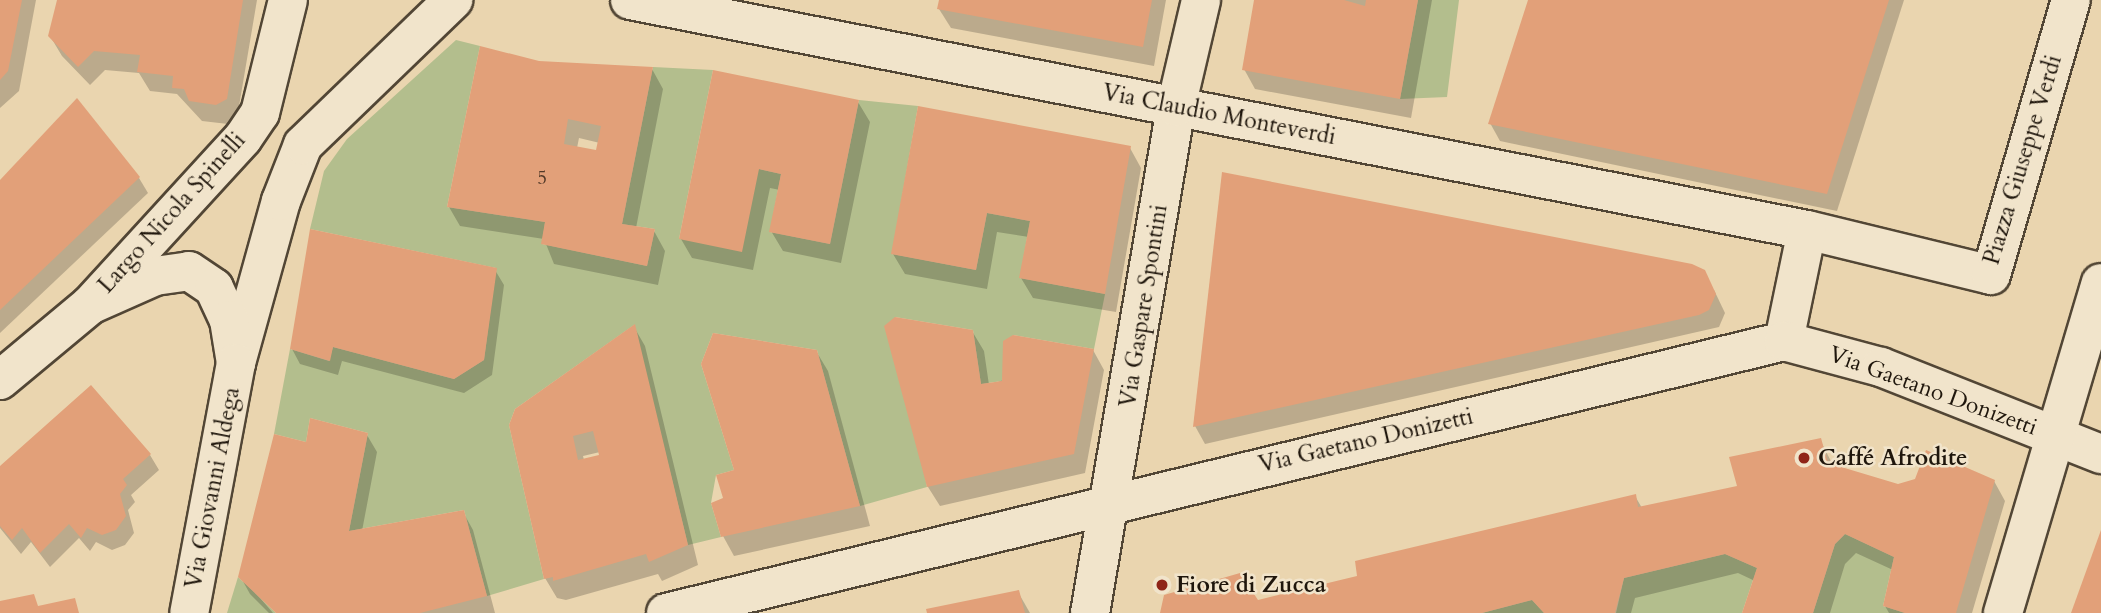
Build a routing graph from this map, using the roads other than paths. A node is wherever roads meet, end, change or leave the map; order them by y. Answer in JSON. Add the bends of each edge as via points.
{"nodes":[{"id":1,"x":288,"y":0,"type":"edge"},
{"id":2,"x":453,"y":0,"type":"edge"},
{"id":3,"x":630,"y":0,"type":"edge"},
{"id":4,"x":1201,"y":0,"type":"edge"},
{"id":5,"x":2071,"y":0,"type":"edge"},
{"id":6,"x":1176,"y":107,"type":"junction"},
{"id":7,"x":1807,"y":230,"type":"junction"},
{"id":8,"x":2101,"y":283,"type":"edge"},
{"id":9,"x":90,"y":305,"type":"junction"},
{"id":10,"x":1784,"y":341,"type":"junction"},
{"id":11,"x":236,"y":363,"type":"junction"},
{"id":12,"x":0,"y":380,"type":"edge"},
{"id":13,"x":2057,"y":436,"type":"junction"},
{"id":14,"x":2101,"y":454,"type":"edge"},
{"id":15,"x":1112,"y":501,"type":"junction"},
{"id":16,"x":189,"y":613,"type":"edge"},
{"id":17,"x":667,"y":613,"type":"edge"},
{"id":18,"x":1090,"y":613,"type":"edge"},
{"id":19,"x":2003,"y":613,"type":"edge"}],
"edges":[{"from":1,"to":9,"type":"street","name":"Largo Nicola Spinelli","via":[[260,113],[243,138]]},
{"from":2,"to":11,"type":"street","via":[[303,145],[281,201]]},
{"from":3,"to":6,"type":"street","name":"Via Claudio Monteverdi"},
{"from":4,"to":6,"type":"street","name":"Via Gaspare Spontini"},
{"from":5,"to":7,"type":"street","name":"Piazza Giuseppe Verdi","via":[[1991,275]]},
{"from":6,"to":7,"type":"street","name":"Via Claudio Monteverdi"},
{"from":6,"to":15,"type":"street","name":"Via Gaspare Spontini"},
{"from":7,"to":10,"type":"street"},
{"from":8,"to":13,"type":"street"},
{"from":9,"to":11,"type":"street","via":[[166,272],[198,274],[224,304]]},
{"from":9,"to":12,"type":"street"},
{"from":10,"to":13,"type":"street","name":"Via Gaetano Donizetti","via":[[1881,367]]},
{"from":10,"to":15,"type":"street","name":"Via Gaetano Donizetti"},
{"from":11,"to":16,"type":"street","name":"Via Giovanni Aldega"},
{"from":13,"to":14,"type":"street","name":"Via Gaetano Donizetti"},
{"from":13,"to":19,"type":"street"},
{"from":15,"to":17,"type":"street","name":"Via Gaetano Donizetti"},
{"from":15,"to":18,"type":"street","name":"Via Gaspare Spontini"}]}
